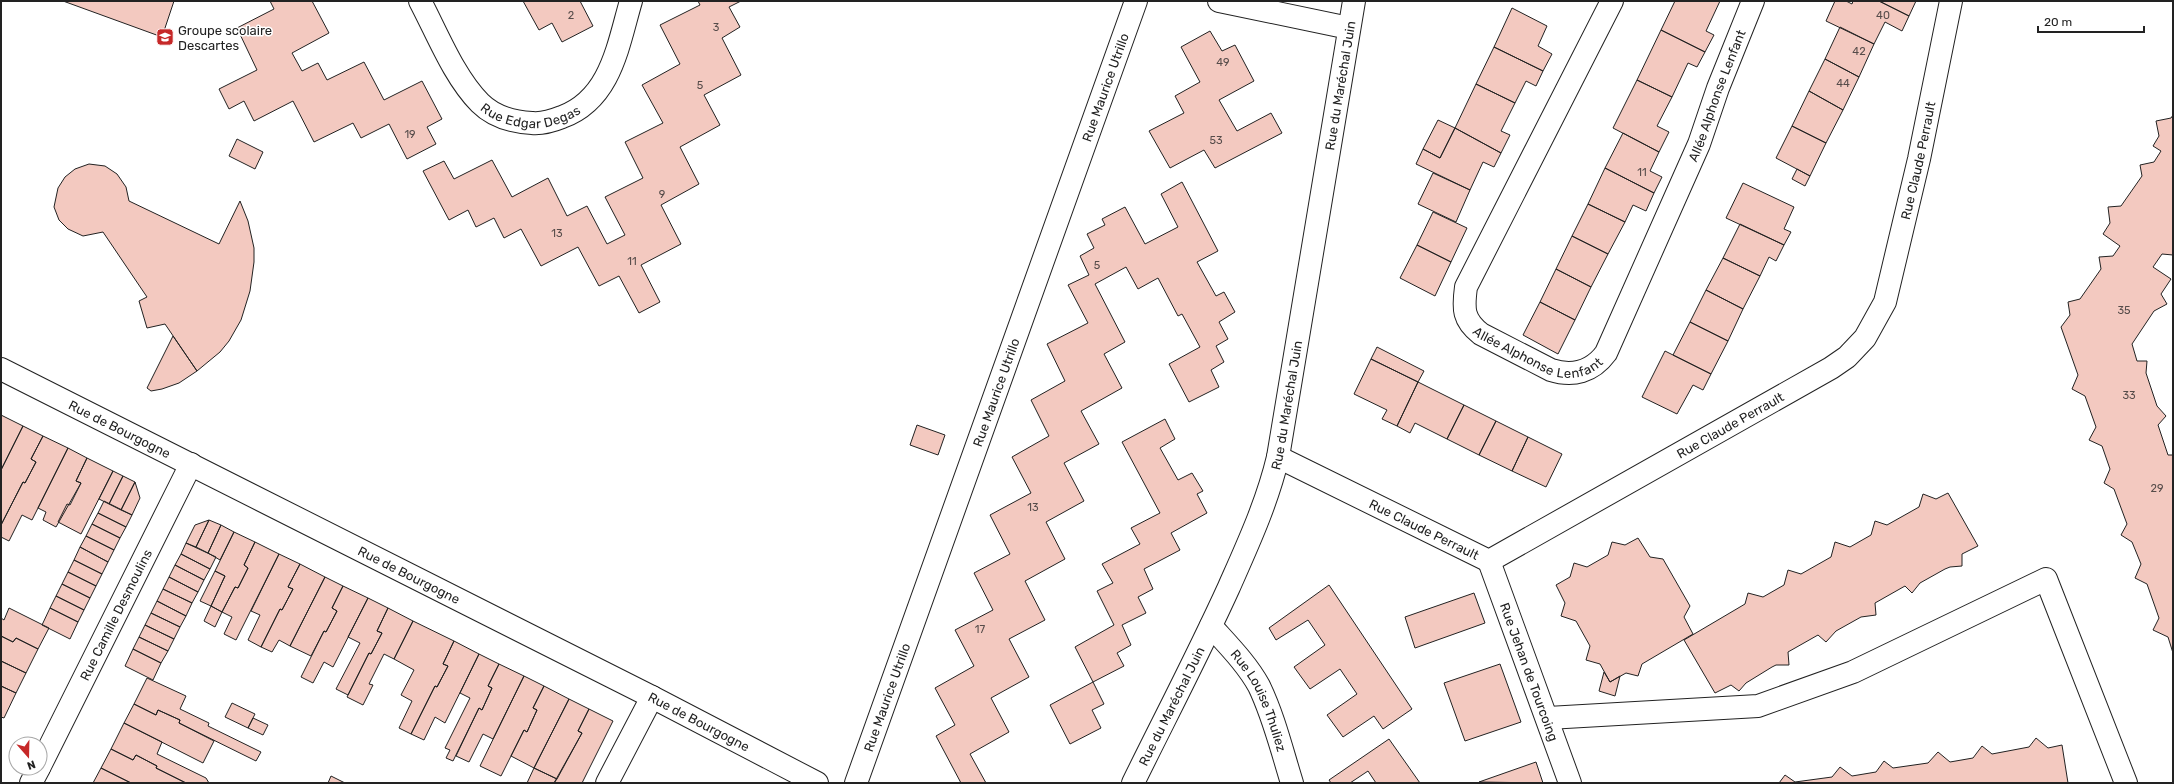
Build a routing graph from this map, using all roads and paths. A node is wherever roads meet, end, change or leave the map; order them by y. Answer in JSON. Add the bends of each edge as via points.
{"nodes":[{"id":1,"x":420,"y":1,"type":"edge"},
{"id":2,"x":631,"y":1,"type":"edge"},
{"id":3,"x":1136,"y":1,"type":"edge"},
{"id":4,"x":1219,"y":1,"type":"edge"},
{"id":5,"x":1354,"y":1,"type":"edge"},
{"id":6,"x":1612,"y":1,"type":"edge"},
{"id":7,"x":1753,"y":1,"type":"edge"},
{"id":8,"x":1951,"y":1,"type":"edge"},
{"id":9,"x":1349,"y":28,"type":"junction"},
{"id":10,"x":1,"y":369,"type":"edge"},
{"id":11,"x":1278,"y":457,"type":"junction"},
{"id":12,"x":191,"y":464,"type":"junction"},
{"id":13,"x":1489,"y":561,"type":"junction"},
{"id":14,"x":1211,"y":626,"type":"junction"},
{"id":15,"x":652,"y":697,"type":"junction"},
{"id":16,"x":1548,"y":718,"type":"junction"},
{"id":17,"x":48,"y":749,"type":"edge"},
{"id":18,"x":607,"y":783,"type":"edge"},
{"id":19,"x":817,"y":783,"type":"edge"},
{"id":20,"x":856,"y":783,"type":"edge"},
{"id":21,"x":1133,"y":783,"type":"edge"},
{"id":22,"x":1292,"y":783,"type":"edge"},
{"id":23,"x":1570,"y":783,"type":"edge"},
{"id":24,"x":2126,"y":783,"type":"edge"}],
"edges":[{"from":1,"to":2,"type":"street","name":"Rue Edgar Degas","via":[[458,72],[480,103],[506,119],[538,124],[574,113],[598,92],[612,67]]},
{"from":3,"to":20,"type":"street","name":"Rue Maurice Utrillo"},
{"from":4,"to":9,"type":"street"},
{"from":5,"to":9,"type":"street","name":"Rue du Maréchal Juin"},
{"from":6,"to":7,"type":"street","name":"Allée Alphonse Lenfant","via":[[1466,287],[1464,302],[1466,316],[1481,334],[1563,374],[1588,370],[1599,363],[1606,353],[1699,144],[1718,88]]},
{"from":8,"to":13,"type":"street","name":"Rue Claude Perrault","via":[[1893,275],[1885,302],[1864,338],[1847,357],[1831,368]]},
{"from":9,"to":11,"type":"street","name":"Rue du Maréchal Juin"},
{"from":10,"to":12,"type":"street","name":"Rue de Bourgogne"},
{"from":11,"to":13,"type":"street","name":"Rue Claude Perrault"},
{"from":11,"to":14,"type":"street","name":"Rue du Maréchal Juin","via":[[1265,505]]},
{"from":12,"to":15,"type":"street","name":"Rue de Bourgogne"},
{"from":12,"to":17,"type":"street","name":"Rue Camille Desmoulins"},
{"from":13,"to":16,"type":"street","name":"Rue Jehan de Tourcoing"},
{"from":14,"to":21,"type":"street","name":"Rue du Maréchal Juin"},
{"from":14,"to":22,"type":"street","name":"Rue Louise Thuliez","via":[[1258,685],[1269,708]]},
{"from":15,"to":18,"type":"street"},
{"from":15,"to":19,"type":"street","name":"Rue de Bourgogne"},
{"from":16,"to":23,"type":"street","name":"Rue Jehan de Tourcoing"},
{"from":16,"to":24,"type":"street","via":[[1758,706],[1853,672],[2046,579]]}]}
